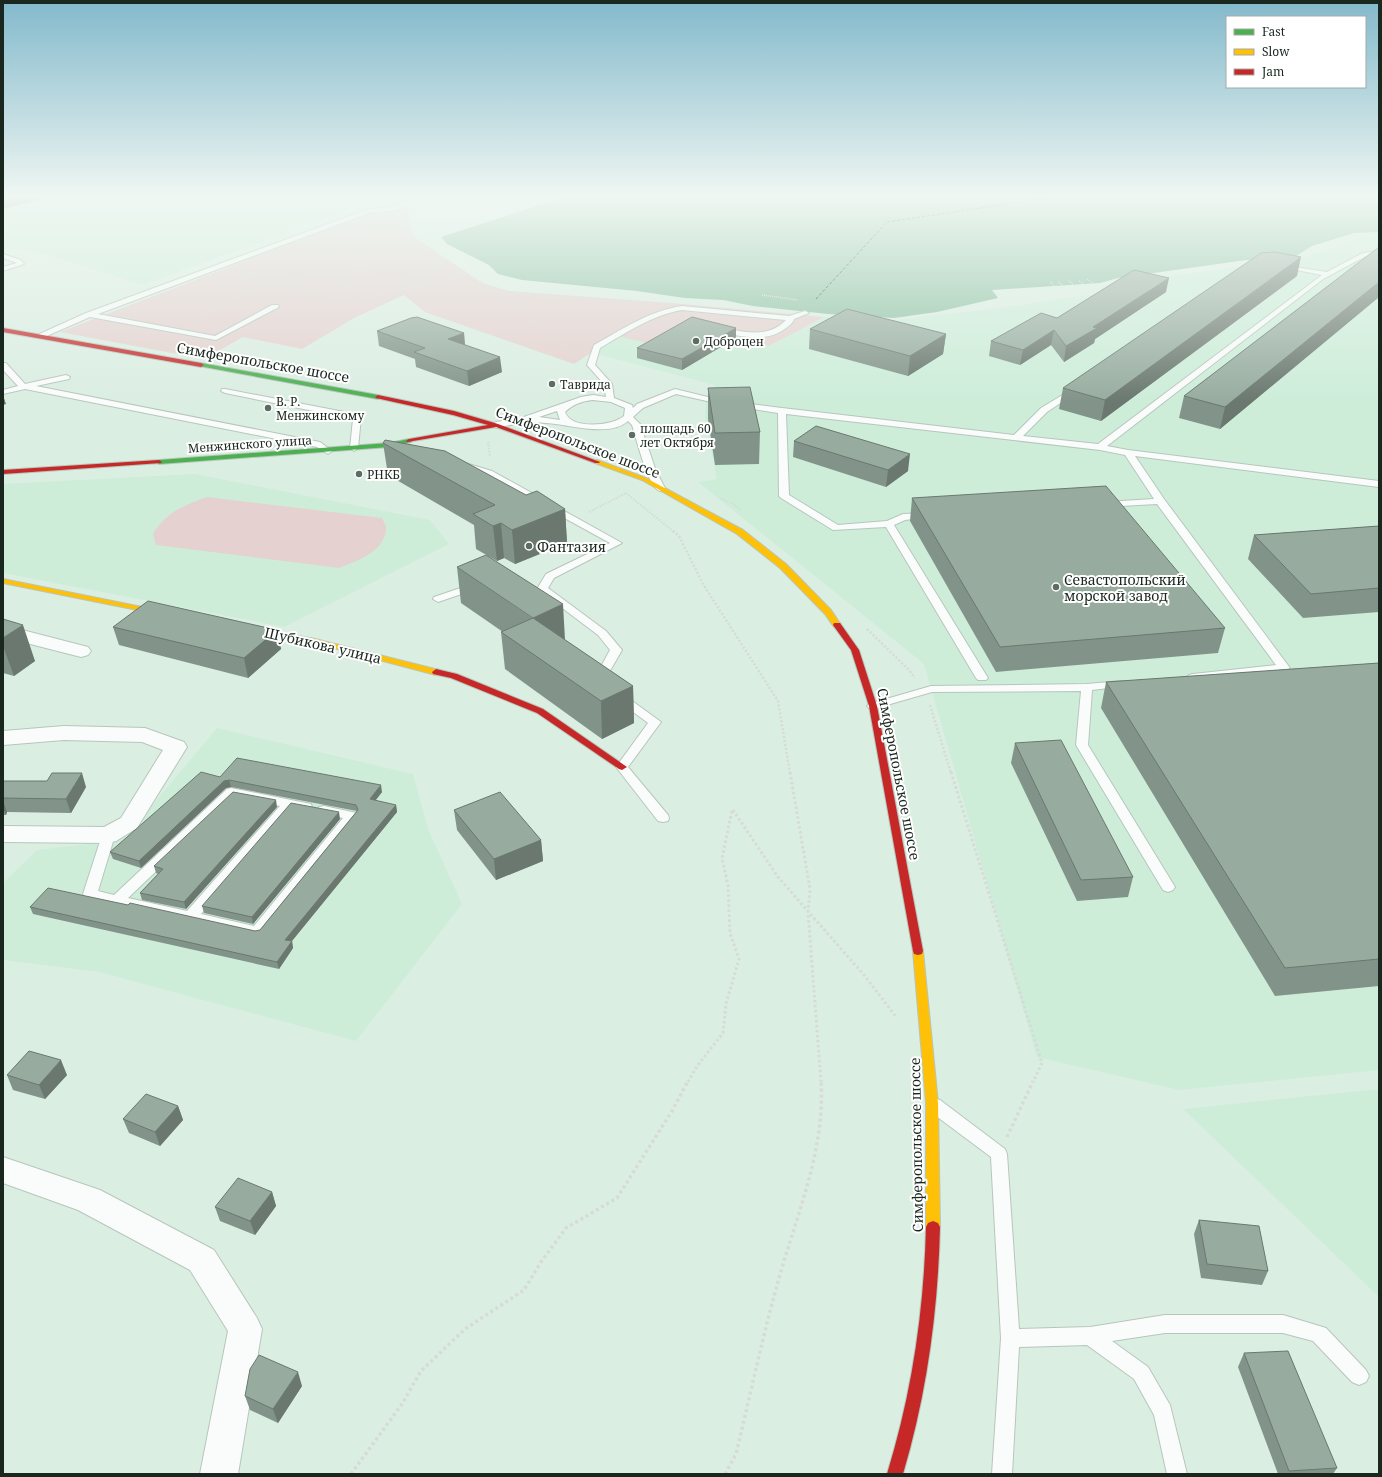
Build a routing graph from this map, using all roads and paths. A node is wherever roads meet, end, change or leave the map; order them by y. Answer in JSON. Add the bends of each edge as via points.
{"nodes":[{"id":1,"x":21,"y":264,"type":"edge"},
{"id":2,"x":224,"y":264,"type":"edge"},
{"id":3,"x":321,"y":264,"type":"edge"},
{"id":4,"x":330,"y":264,"type":"edge"},
{"id":5,"x":368,"y":264,"type":"edge"},
{"id":6,"x":408,"y":264,"type":"edge"},
{"id":7,"x":441,"y":264,"type":"edge"},
{"id":8,"x":452,"y":264,"type":"edge"},
{"id":9,"x":1346,"y":264,"type":"edge"},
{"id":10,"x":1272,"y":266,"type":"edge"},
{"id":11,"x":370,"y":268,"type":"junction"},
{"id":12,"x":3,"y":269,"type":"edge"},
{"id":13,"x":208,"y":270,"type":"junction"},
{"id":14,"x":334,"y":272,"type":"junction"},
{"id":15,"x":468,"y":274,"type":"junction"},
{"id":16,"x":1328,"y":274,"type":"junction"},
{"id":17,"x":241,"y":277,"type":"junction"},
{"id":18,"x":1087,"y":280,"type":"dead end"},
{"id":19,"x":1069,"y":281,"type":"dead end"},
{"id":20,"x":1079,"y":281,"type":"dead end"},
{"id":21,"x":1050,"y":282,"type":"dead end"},
{"id":22,"x":1058,"y":282,"type":"dead end"},
{"id":23,"x":267,"y":283,"type":"junction"},
{"id":24,"x":272,"y":284,"type":"junction"},
{"id":25,"x":1084,"y":284,"type":"dead end"},
{"id":26,"x":1094,"y":284,"type":"dead end"},
{"id":27,"x":1063,"y":285,"type":"dead end"},
{"id":28,"x":1074,"y":285,"type":"dead end"},
{"id":29,"x":1054,"y":286,"type":"dead end"},
{"id":30,"x":344,"y":288,"type":"junction"},
{"id":31,"x":498,"y":293,"type":"junction"},
{"id":32,"x":762,"y":295,"type":"dead end"},
{"id":33,"x":801,"y":300,"type":"dead end"},
{"id":34,"x":353,"y":301,"type":"junction"},
{"id":35,"x":275,"y":307,"type":"dead end"},
{"id":36,"x":670,"y":309,"type":"junction"},
{"id":37,"x":805,"y":313,"type":"dead end"},
{"id":38,"x":89,"y":315,"type":"junction"},
{"id":39,"x":790,"y":318,"type":"junction"},
{"id":40,"x":715,"y":328,"type":"edge"},
{"id":41,"x":3,"y":330,"type":"edge"},
{"id":42,"x":176,"y":331,"type":"junction"},
{"id":43,"x":39,"y":336,"type":"junction"},
{"id":44,"x":3,"y":365,"type":"edge"},
{"id":45,"x":591,"y":365,"type":"junction"},
{"id":46,"x":66,"y":377,"type":"dead end"},
{"id":47,"x":1083,"y":383,"type":"edge"},
{"id":48,"x":22,"y":386,"type":"junction"},
{"id":49,"x":224,"y":391,"type":"dead end"},
{"id":50,"x":3,"y":392,"type":"edge"},
{"id":51,"x":610,"y":398,"type":"junction"},
{"id":52,"x":565,"y":406,"type":"junction"},
{"id":53,"x":782,"y":411,"type":"junction"},
{"id":54,"x":628,"y":416,"type":"junction"},
{"id":55,"x":523,"y":420,"type":"junction"},
{"id":56,"x":572,"y":423,"type":"junction"},
{"id":57,"x":496,"y":424,"type":"junction"},
{"id":58,"x":467,"y":431,"type":"junction"},
{"id":59,"x":1017,"y":438,"type":"junction"},
{"id":60,"x":495,"y":443,"type":"dead end"},
{"id":61,"x":389,"y":445,"type":"junction"},
{"id":62,"x":1100,"y":447,"type":"junction"},
{"id":63,"x":354,"y":448,"type":"junction"},
{"id":64,"x":328,"y":451,"type":"junction"},
{"id":65,"x":412,"y":451,"type":"edge"},
{"id":66,"x":1128,"y":453,"type":"junction"},
{"id":67,"x":458,"y":464,"type":"edge"},
{"id":68,"x":3,"y":472,"type":"edge"},
{"id":69,"x":1379,"y":484,"type":"edge"},
{"id":70,"x":660,"y":488,"type":"junction"},
{"id":71,"x":618,"y":490,"type":"dead end"},
{"id":72,"x":626,"y":492,"type":"junction"},
{"id":73,"x":1160,"y":501,"type":"junction"},
{"id":74,"x":1097,"y":505,"type":"edge"},
{"id":75,"x":934,"y":515,"type":"edge"},
{"id":76,"x":575,"y":520,"type":"junction"},
{"id":77,"x":889,"y":524,"type":"junction"},
{"id":78,"x":3,"y":581,"type":"edge"},
{"id":79,"x":483,"y":583,"type":"edge"},
{"id":80,"x":438,"y":599,"type":"dead end"},
{"id":81,"x":177,"y":616,"type":"edge"},
{"id":82,"x":238,"y":627,"type":"edge"},
{"id":83,"x":3,"y":631,"type":"edge"},
{"id":84,"x":80,"y":651,"type":"dead end"},
{"id":85,"x":982,"y":678,"type":"dead end"},
{"id":86,"x":1181,"y":678,"type":"edge"},
{"id":87,"x":1134,"y":682,"type":"edge"},
{"id":88,"x":1086,"y":687,"type":"junction"},
{"id":89,"x":873,"y":706,"type":"junction"},
{"id":90,"x":3,"y":738,"type":"edge"},
{"id":91,"x":622,"y":767,"type":"junction"},
{"id":92,"x":290,"y":803,"type":"junction"},
{"id":93,"x":663,"y":818,"type":"dead end"},
{"id":94,"x":3,"y":834,"type":"edge"},
{"id":95,"x":108,"y":835,"type":"junction"},
{"id":96,"x":1168,"y":887,"type":"dead end"},
{"id":97,"x":117,"y":900,"type":"junction"},
{"id":98,"x":808,"y":912,"type":"junction"},
{"id":99,"x":191,"y":916,"type":"junction"},
{"id":100,"x":902,"y":1023,"type":"dead end"},
{"id":101,"x":932,"y":1103,"type":"junction"},
{"id":102,"x":3,"y":1170,"type":"edge"},
{"id":103,"x":1090,"y":1336,"type":"junction"},
{"id":104,"x":1010,"y":1338,"type":"junction"},
{"id":105,"x":1359,"y":1376,"type":"dead end"},
{"id":106,"x":219,"y":1474,"type":"edge"},
{"id":107,"x":351,"y":1474,"type":"edge"},
{"id":108,"x":725,"y":1474,"type":"edge"},
{"id":109,"x":895,"y":1474,"type":"edge"},
{"id":110,"x":1002,"y":1474,"type":"edge"},
{"id":111,"x":1177,"y":1474,"type":"edge"}],
"edges":[{"from":1,"to":12,"type":"lane"},
{"from":2,"to":13,"type":"lane"},
{"from":3,"to":17,"type":"path"},
{"from":4,"to":14,"type":"path"},
{"from":5,"to":11,"type":"path"},
{"from":6,"to":11,"type":"path"},
{"from":7,"to":30,"type":"path","via":[[421,274],[401,279],[371,280]]},
{"from":8,"to":15,"type":"path"},
{"from":9,"to":16,"type":"lane"},
{"from":10,"to":16,"type":"lane"},
{"from":11,"to":14,"type":"path"},
{"from":13,"to":17,"type":"path"},
{"from":13,"to":38,"type":"lane"},
{"from":14,"to":24,"type":"path"},
{"from":14,"to":30,"type":"path"},
{"from":15,"to":31,"type":"path"},
{"from":15,"to":34,"type":"path"},
{"from":16,"to":62,"type":"lane"},
{"from":17,"to":23,"type":"path"},
{"from":18,"to":26,"type":"path"},
{"from":19,"to":28,"type":"path"},
{"from":20,"to":25,"type":"path"},
{"from":21,"to":29,"type":"path"},
{"from":22,"to":27,"type":"path"},
{"from":23,"to":24,"type":"path"},
{"from":23,"to":42,"type":"path"},
{"from":24,"to":34,"type":"path"},
{"from":30,"to":34,"type":"path"},
{"from":31,"to":36,"type":"path","via":[[660,304]]},
{"from":31,"to":45,"type":"path","via":[[540,327],[555,335],[573,355]]},
{"from":32,"to":33,"type":"path"},
{"from":35,"to":42,"type":"lane","via":[[216,338]]},
{"from":36,"to":39,"type":"lane"},
{"from":36,"to":45,"type":"lane","via":[[597,347]]},
{"from":37,"to":39,"type":"lane"},
{"from":38,"to":42,"type":"lane"},
{"from":38,"to":43,"type":"lane"},
{"from":39,"to":40,"type":"lane","via":[[786,325],[765,335],[752,336]]},
{"from":41,"to":43,"type":"main road","name":"Симферопольское шоссе"},
{"from":43,"to":57,"type":"main road","name":"Симферопольское шоссе","via":[[383,398]]},
{"from":44,"to":48,"type":"lane"},
{"from":45,"to":51,"type":"lane","via":[[608,384]]},
{"from":46,"to":48,"type":"lane"},
{"from":47,"to":59,"type":"lane","via":[[1044,410]]},
{"from":48,"to":50,"type":"lane"},
{"from":48,"to":64,"type":"lane","via":[[320,445]]},
{"from":49,"to":63,"type":"lane","via":[[357,416]]},
{"from":51,"to":52,"type":"lane","via":[[578,400]]},
{"from":51,"to":54,"type":"lane","via":[[629,407]]},
{"from":52,"to":55,"type":"lane"},
{"from":52,"to":56,"type":"lane","via":[[561,412],[563,418]]},
{"from":53,"to":54,"type":"lane","via":[[720,402],[675,391],[640,406]]},
{"from":53,"to":59,"type":"lane"},
{"from":53,"to":77,"type":"lane","via":[[784,496],[836,528]]},
{"from":54,"to":56,"type":"lane","via":[[622,422],[608,426],[591,427]]},
{"from":54,"to":70,"type":"lane","via":[[636,424],[651,471]]},
{"from":55,"to":56,"type":"lane"},
{"from":55,"to":57,"type":"lane"},
{"from":57,"to":58,"type":"main road","name":"Менжинского улица"},
{"from":57,"to":70,"type":"main road","name":"Симферопольское шоссе","via":[[644,479]]},
{"from":58,"to":60,"type":"path"},
{"from":58,"to":61,"type":"main road","name":"Менжинского улица"},
{"from":59,"to":62,"type":"lane"},
{"from":61,"to":63,"type":"main road","name":"Менжинского улица"},
{"from":61,"to":65,"type":"lane"},
{"from":62,"to":66,"type":"lane"},
{"from":63,"to":64,"type":"main road","name":"Менжинского улица"},
{"from":64,"to":68,"type":"main road","name":"Менжинского улица"},
{"from":66,"to":69,"type":"lane"},
{"from":66,"to":73,"type":"lane"},
{"from":67,"to":76,"type":"lane","via":[[489,473]]},
{"from":70,"to":89,"type":"main road","name":"Симферопольское шоссе","via":[[740,532],[783,566],[828,612],[854,650]]},
{"from":71,"to":72,"type":"path"},
{"from":72,"to":76,"type":"path"},
{"from":72,"to":98,"type":"path","via":[[679,536],[703,584],[778,701],[810,889]]},
{"from":73,"to":74,"type":"lane"},
{"from":73,"to":86,"type":"lane","via":[[1284,668]]},
{"from":75,"to":77,"type":"lane","via":[[903,517]]},
{"from":76,"to":91,"type":"lane","via":[[616,543],[550,576],[538,588],[602,633],[616,650],[598,681],[654,722]]},
{"from":77,"to":85,"type":"lane"},
{"from":78,"to":81,"type":"main road"},
{"from":79,"to":80,"type":"lane"},
{"from":82,"to":91,"type":"main road","name":"Шубикова улица","via":[[314,640],[454,676],[540,711]]},
{"from":83,"to":84,"type":"street"},
{"from":87,"to":88,"type":"lane"},
{"from":88,"to":89,"type":"lane","via":[[931,690]]},
{"from":88,"to":96,"type":"lane","via":[[1082,745]]},
{"from":89,"to":101,"type":"main road","name":"Симферопольское шоссе","via":[[918,952]]},
{"from":90,"to":95,"type":"street","via":[[64,733],[145,735],[176,746],[130,823]]},
{"from":91,"to":93,"type":"lane"},
{"from":92,"to":97,"type":"lane","via":[[231,792]]},
{"from":92,"to":99,"type":"lane"},
{"from":92,"to":99,"type":"lane","via":[[352,816],[257,932]]},
{"from":94,"to":95,"type":"street"},
{"from":95,"to":97,"type":"lane","via":[[90,894]]},
{"from":97,"to":99,"type":"lane"},
{"from":98,"to":100,"type":"path","via":[[864,975]]},
{"from":98,"to":107,"type":"path","via":[[778,877],[732,810],[722,859],[728,885],[730,933],[739,959],[726,1004],[723,1033],[697,1066],[617,1198],[566,1228],[524,1290],[465,1329],[421,1371],[402,1404]]},
{"from":98,"to":108,"type":"path","via":[[822,1101],[818,1143],[806,1194],[782,1268],[736,1454]]},
{"from":101,"to":104,"type":"lane","via":[[999,1154]]},
{"from":101,"to":109,"type":"main road","name":"Симферопольское шоссе","via":[[933,1240],[926,1338]]},
{"from":102,"to":106,"type":"street","via":[[89,1200],[202,1260],[245,1329]]},
{"from":103,"to":104,"type":"lane"},
{"from":103,"to":105,"type":"lane","via":[[1165,1324],[1283,1324],[1319,1334]]},
{"from":103,"to":111,"type":"lane","via":[[1141,1372],[1163,1412]]},
{"from":104,"to":110,"type":"lane"}]}
